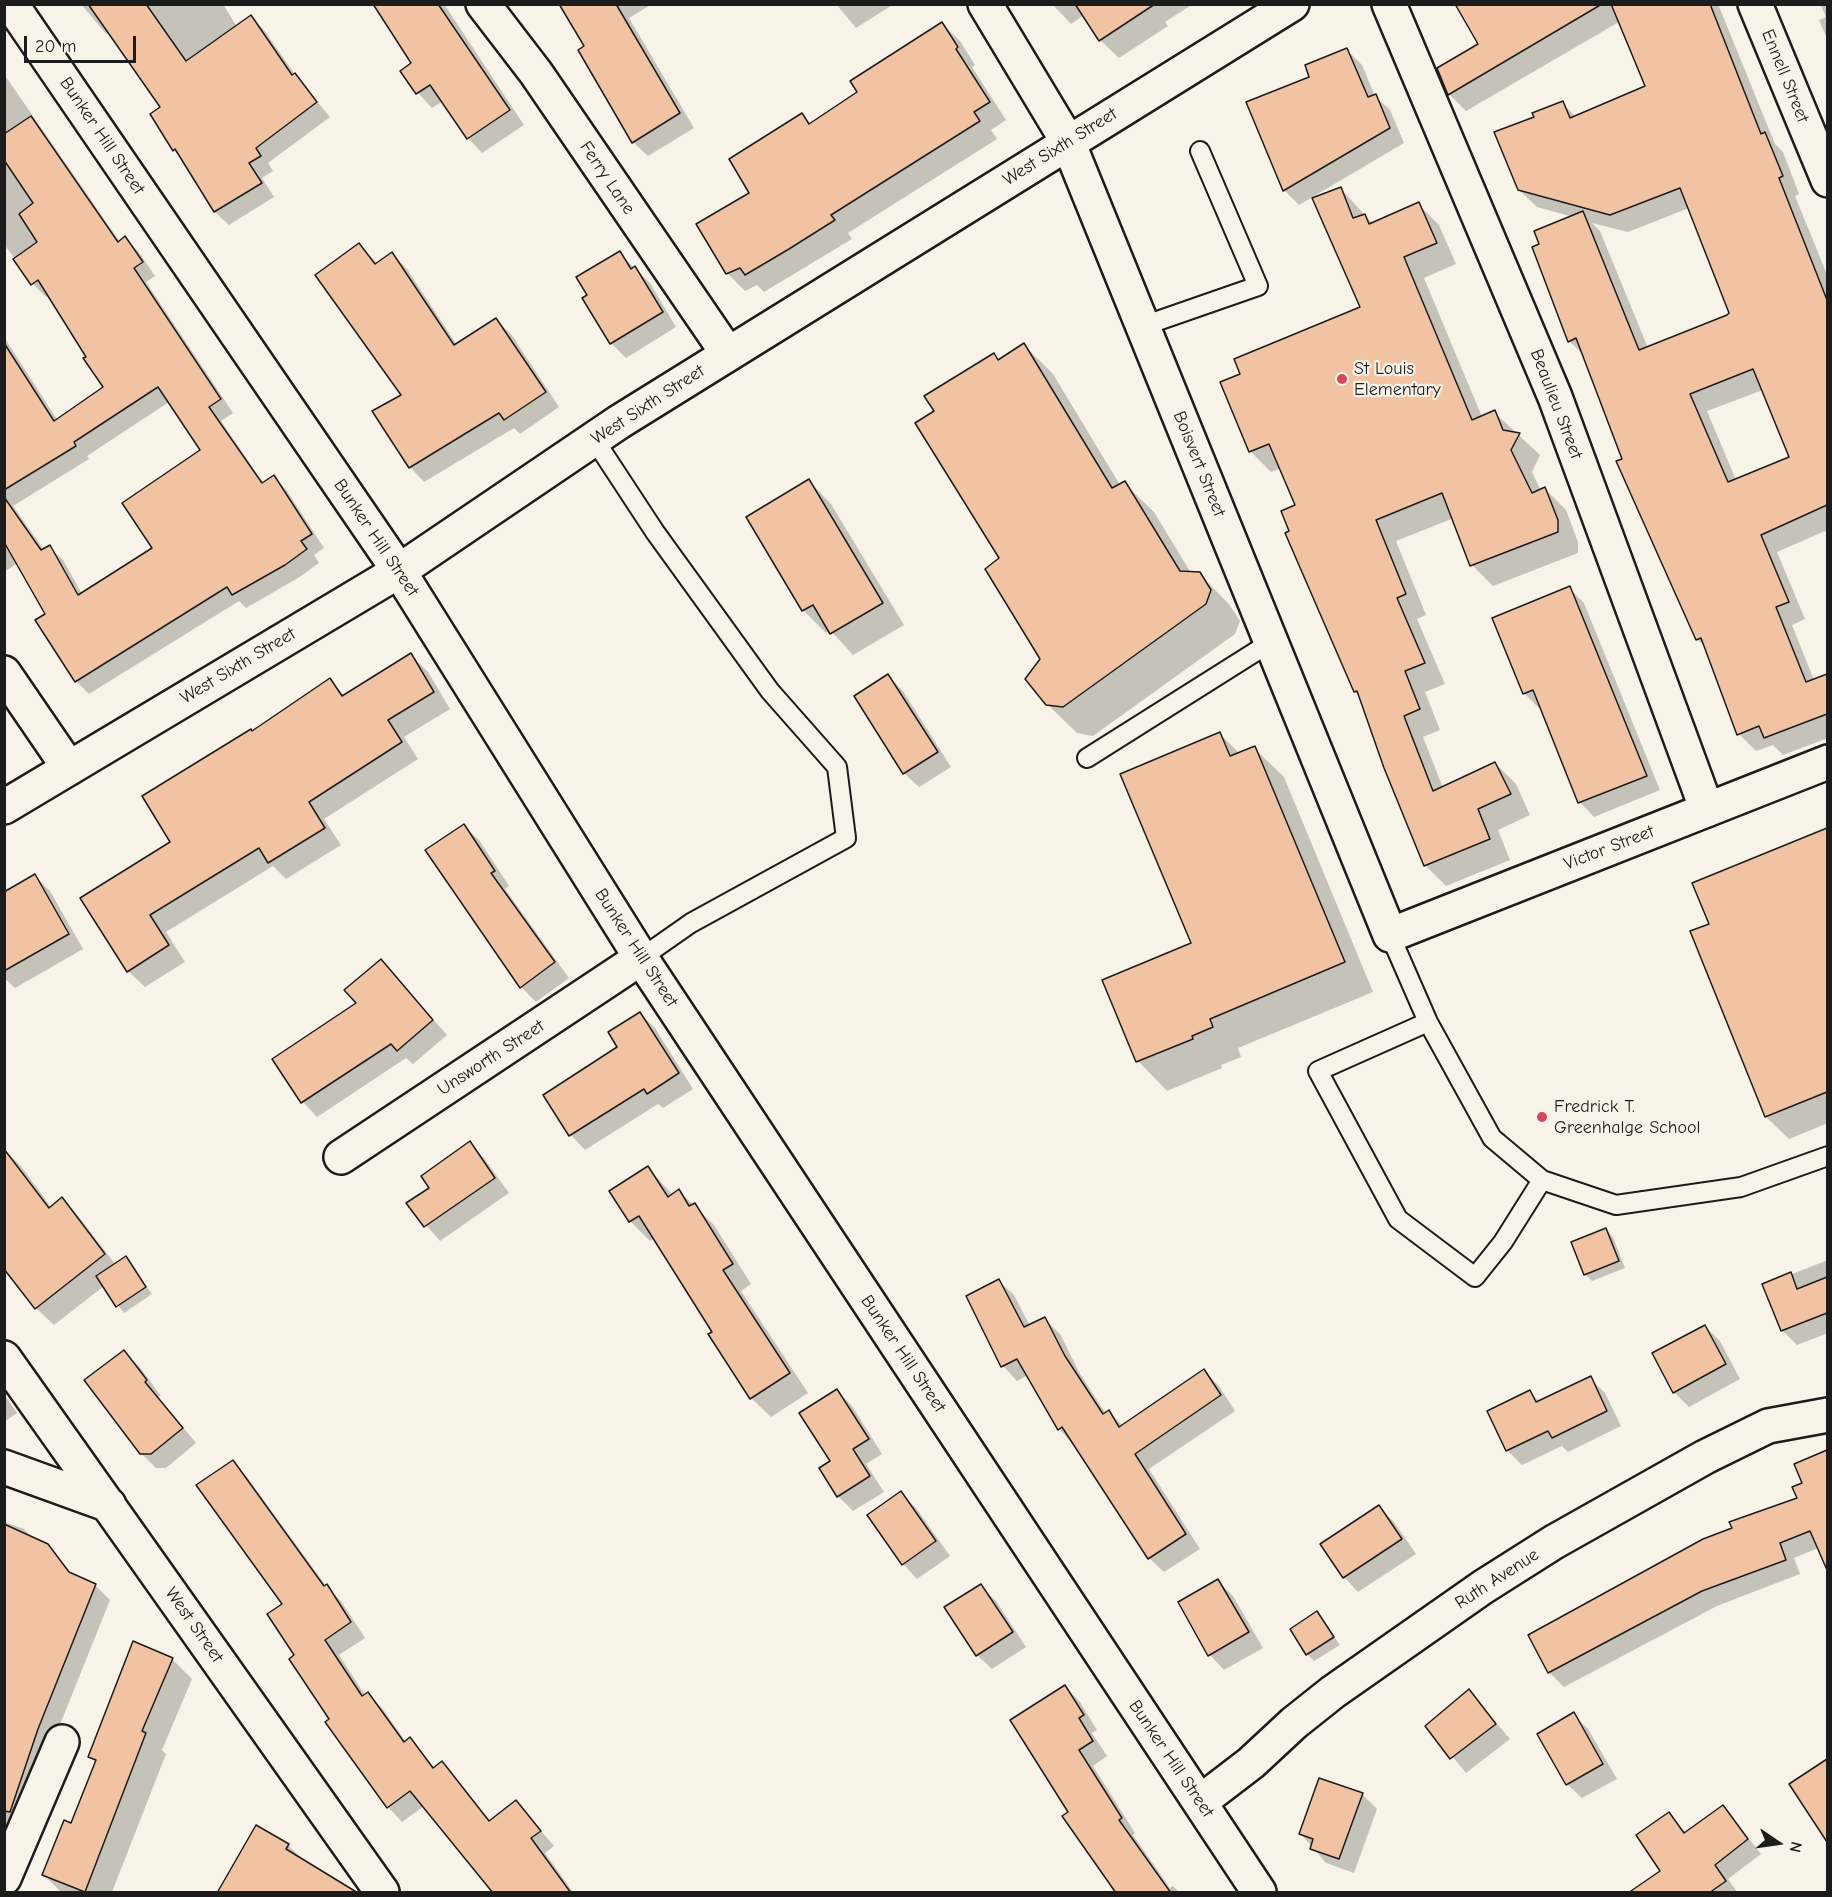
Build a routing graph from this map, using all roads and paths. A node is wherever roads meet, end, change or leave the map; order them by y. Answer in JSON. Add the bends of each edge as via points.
{"nodes":[{"id":1,"x":11,"y":4,"type":"edge"},
{"id":2,"x":483,"y":4,"type":"edge"},
{"id":3,"x":985,"y":4,"type":"edge"},
{"id":4,"x":1292,"y":4,"type":"edge"},
{"id":5,"x":1389,"y":4,"type":"edge"},
{"id":6,"x":1755,"y":4,"type":"edge"},
{"id":7,"x":1815,"y":117,"type":"edge"},
{"id":8,"x":1068,"y":142,"type":"junction"},
{"id":9,"x":1200,"y":151,"type":"dead end"},
{"id":10,"x":1827,"y":180,"type":"edge"},
{"id":11,"x":1143,"y":326,"type":"junction"},
{"id":12,"x":728,"y":354,"type":"junction"},
{"id":13,"x":594,"y":439,"type":"junction"},
{"id":14,"x":399,"y":571,"type":"junction"},
{"id":15,"x":1271,"y":642,"type":"junction"},
{"id":16,"x":4,"y":673,"type":"edge"},
{"id":17,"x":1087,"y":758,"type":"dead end"},
{"id":18,"x":1827,"y":762,"type":"edge"},
{"id":19,"x":69,"y":768,"type":"junction"},
{"id":20,"x":4,"y":807,"type":"edge"},
{"id":21,"x":1707,"y":810,"type":"junction"},
{"id":22,"x":1390,"y":934,"type":"junction"},
{"id":23,"x":641,"y":958,"type":"junction"},
{"id":24,"x":1428,"y":1022,"type":"junction"},
{"id":25,"x":1827,"y":1156,"type":"edge"},
{"id":26,"x":341,"y":1157,"type":"dead end"},
{"id":27,"x":1542,"y":1180,"type":"junction"},
{"id":28,"x":4,"y":1358,"type":"edge"},
{"id":29,"x":1827,"y":1415,"type":"edge"},
{"id":30,"x":4,"y":1467,"type":"edge"},
{"id":31,"x":109,"y":1505,"type":"junction"},
{"id":32,"x":62,"y":1742,"type":"dead end"},
{"id":33,"x":1200,"y":1802,"type":"junction"},
{"id":34,"x":4,"y":1878,"type":"edge"},
{"id":35,"x":382,"y":1893,"type":"edge"},
{"id":36,"x":1259,"y":1893,"type":"edge"}],
"edges":[{"from":1,"to":14,"type":"street","name":"Bunker Hill Street"},
{"from":2,"to":12,"type":"street","name":"Ferry Lane","via":[[536,73]]},
{"from":3,"to":8,"type":"street","name":"Boisvert Street"},
{"from":4,"to":8,"type":"street","name":"West Sixth Street"},
{"from":5,"to":21,"type":"street","name":"Beaulieu Street","via":[[1555,397]]},
{"from":6,"to":7,"type":"street","name":"Ennell Street"},
{"from":7,"to":10,"type":"street","name":"Ennell Street"},
{"from":8,"to":11,"type":"street","name":"Boisvert Street"},
{"from":8,"to":12,"type":"street","name":"West Sixth Street"},
{"from":9,"to":11,"type":"lane","via":[[1258,286]]},
{"from":11,"to":15,"type":"street","name":"Boisvert Street"},
{"from":12,"to":13,"type":"street","name":"West Sixth Street"},
{"from":13,"to":14,"type":"street","name":"West Sixth Street"},
{"from":13,"to":23,"type":"lane","via":[[655,532],[770,691],[837,767],[846,838],[692,923]]},
{"from":14,"to":19,"type":"street","name":"West Sixth Street"},
{"from":14,"to":23,"type":"street","name":"Bunker Hill Street"},
{"from":15,"to":17,"type":"lane"},
{"from":15,"to":22,"type":"street","name":"Boisvert Street"},
{"from":16,"to":19,"type":"street"},
{"from":18,"to":21,"type":"street","name":"Victor Street"},
{"from":19,"to":20,"type":"street","name":"West Sixth Street"},
{"from":21,"to":22,"type":"street","name":"Victor Street"},
{"from":22,"to":24,"type":"lane"},
{"from":23,"to":26,"type":"street","name":"Unsworth Street"},
{"from":23,"to":33,"type":"street","name":"Bunker Hill Street"},
{"from":24,"to":27,"type":"lane","via":[[1492,1138]]},
{"from":24,"to":27,"type":"lane","via":[[1318,1071],[1398,1218],[1475,1277],[1503,1242]]},
{"from":25,"to":27,"type":"lane","via":[[1741,1187],[1617,1205]]},
{"from":28,"to":31,"type":"street","name":"West Street"},
{"from":29,"to":33,"type":"street","name":"Ruth Avenue","via":[[1768,1426],[1554,1542],[1333,1692]]},
{"from":30,"to":31,"type":"street"},
{"from":31,"to":35,"type":"street","name":"West Street"},
{"from":32,"to":34,"type":"street"},
{"from":33,"to":36,"type":"street","name":"Bunker Hill Street"}]}
